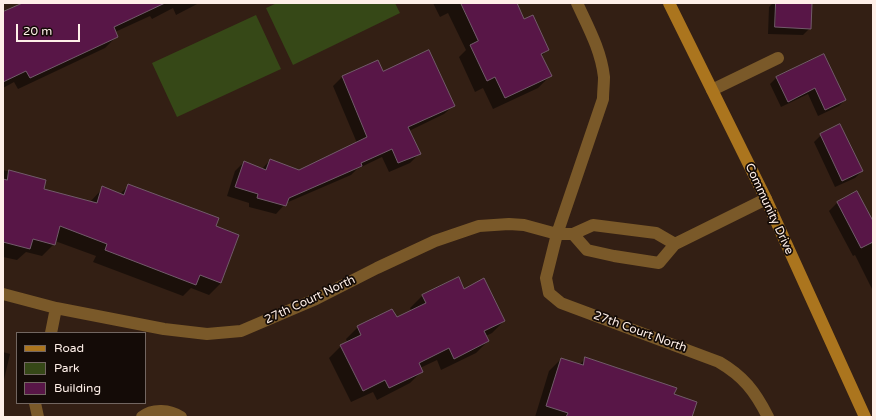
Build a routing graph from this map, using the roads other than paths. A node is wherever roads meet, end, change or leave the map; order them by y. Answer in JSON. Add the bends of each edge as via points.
{"nodes":[{"id":1,"x":577,"y":3,"type":"edge"},
{"id":2,"x":669,"y":3,"type":"edge"},
{"id":3,"x":778,"y":58,"type":"dead end"},
{"id":4,"x":712,"y":90,"type":"junction"},
{"id":5,"x":766,"y":199,"type":"junction"},
{"id":6,"x":557,"y":234,"type":"junction"},
{"id":7,"x":573,"y":234,"type":"junction"},
{"id":8,"x":675,"y":244,"type":"junction"},
{"id":9,"x":3,"y":294,"type":"edge"},
{"id":10,"x":56,"y":308,"type":"junction"},
{"id":11,"x":50,"y":332,"type":"edge"},
{"id":12,"x":35,"y":404,"type":"edge"},
{"id":13,"x":38,"y":417,"type":"edge"},
{"id":14,"x":142,"y":417,"type":"edge"},
{"id":15,"x":181,"y":417,"type":"edge"},
{"id":16,"x":768,"y":417,"type":"edge"},
{"id":17,"x":865,"y":417,"type":"edge"}],
"edges":[{"from":1,"to":6,"type":"street","name":"27th Court North","via":[[600,58],[604,78],[603,99]]},
{"from":2,"to":4,"type":"street","name":"Community Drive"},
{"from":3,"to":4,"type":"street"},
{"from":4,"to":5,"type":"street","name":"Community Drive"},
{"from":5,"to":8,"type":"street"},
{"from":5,"to":17,"type":"street","name":"Community Drive"},
{"from":6,"to":7,"type":"street","name":"27th Court North"},
{"from":6,"to":10,"type":"street","name":"27th Court North","via":[[524,225],[479,226],[435,241],[316,299],[241,331],[207,334],[164,329]]},
{"from":6,"to":16,"type":"street","name":"27th Court North","via":[[546,278],[548,293],[561,303],[719,362],[745,381]]},
{"from":7,"to":8,"type":"street","name":"27th Court North","via":[[593,225],[656,233]]},
{"from":7,"to":8,"type":"street","via":[[587,250],[659,263]]},
{"from":9,"to":10,"type":"street","name":"27th Court North"},
{"from":10,"to":11,"type":"street"},
{"from":12,"to":13,"type":"street"},
{"from":14,"to":15,"type":"street","via":[[159,410]]}]}
